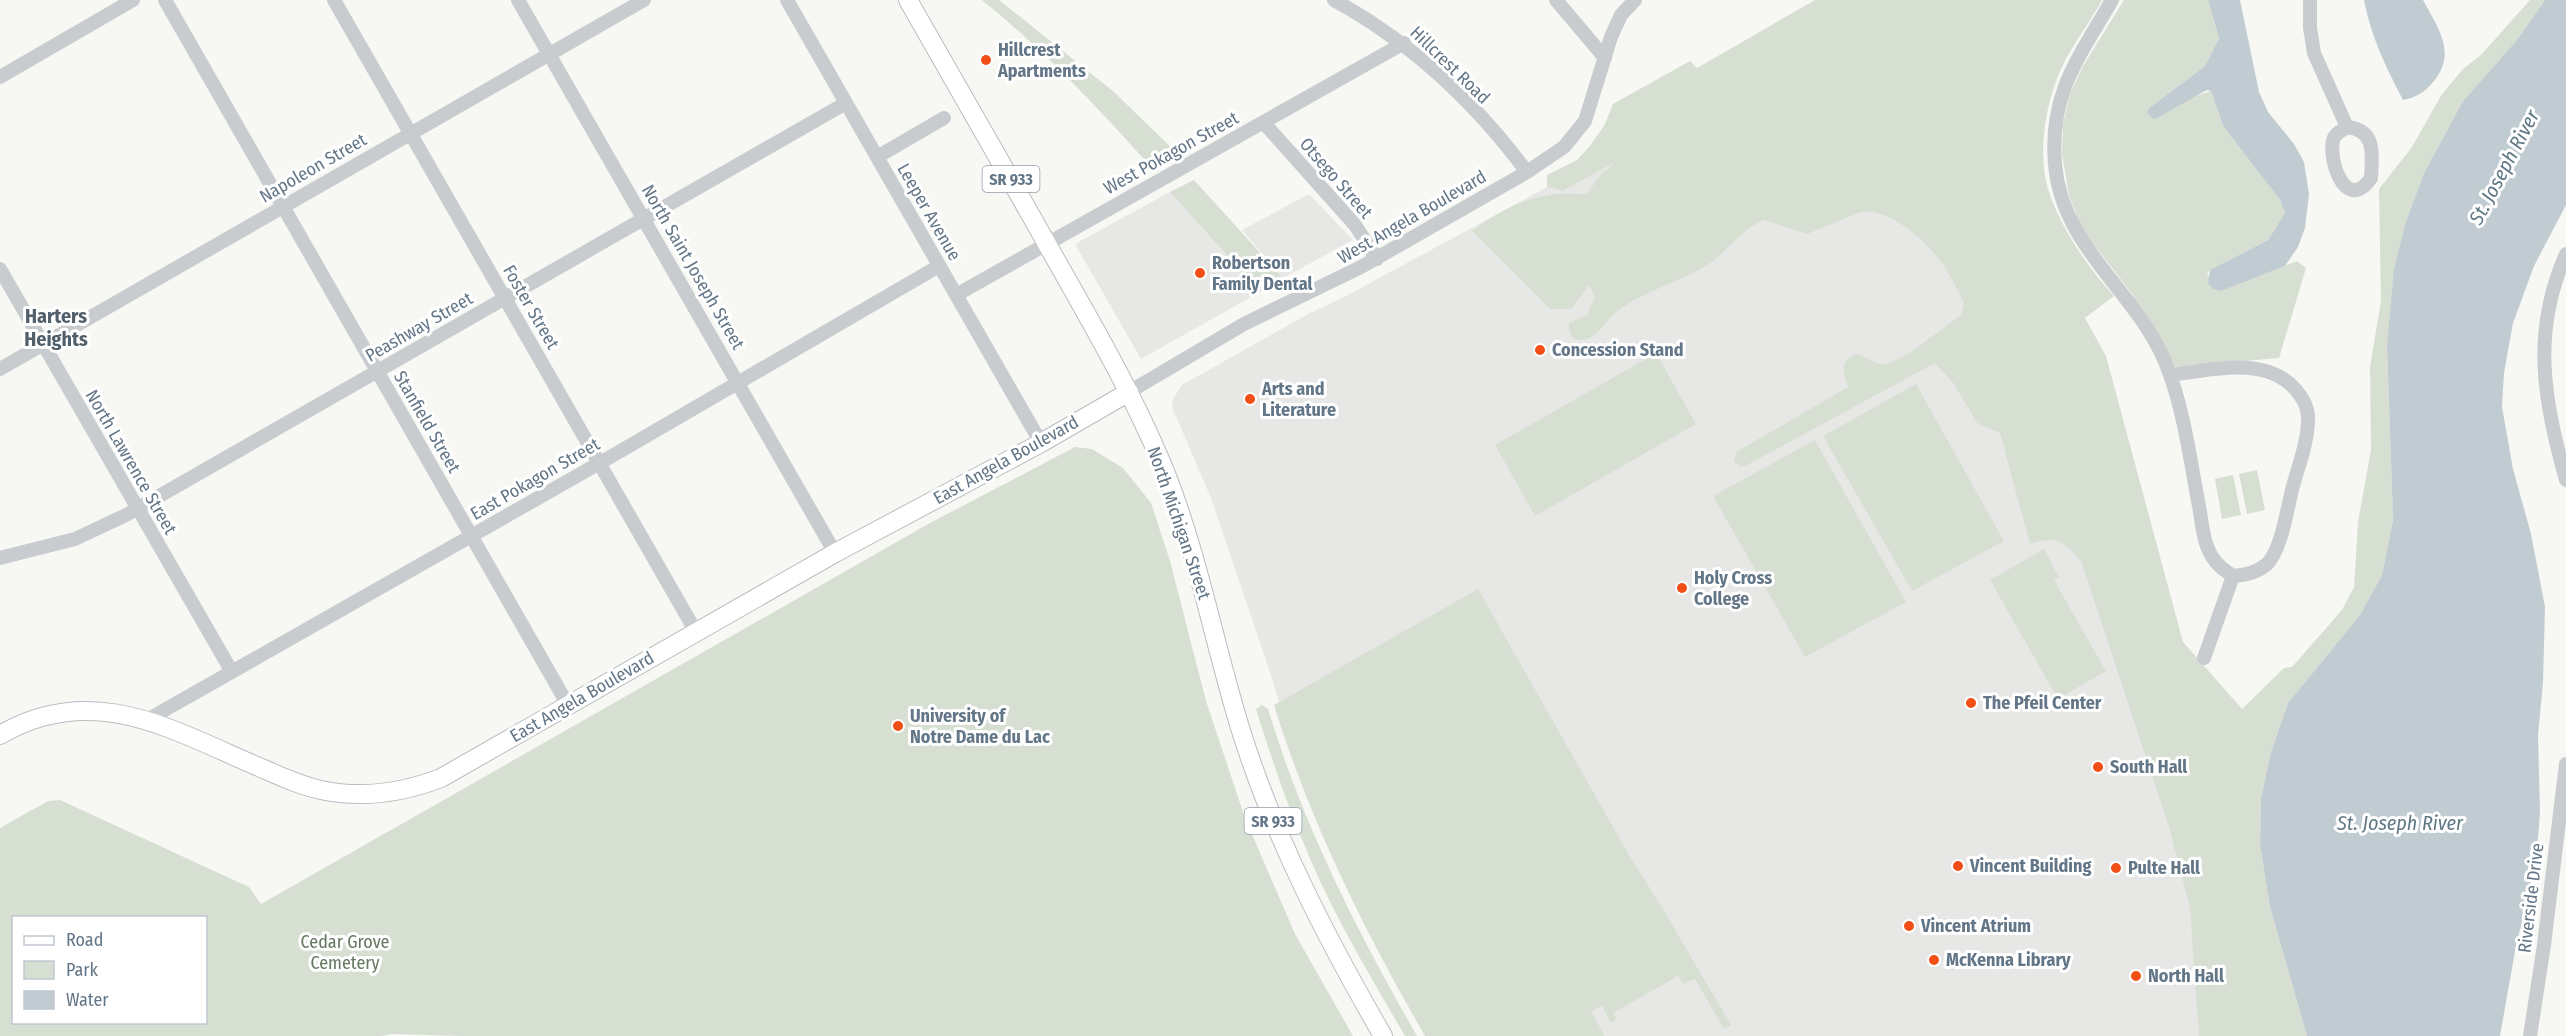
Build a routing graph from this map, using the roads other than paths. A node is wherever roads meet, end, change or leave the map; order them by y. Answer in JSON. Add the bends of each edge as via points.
{"nodes":[{"id":1,"x":133,"y":0,"type":"edge"},
{"id":2,"x":165,"y":0,"type":"edge"},
{"id":3,"x":334,"y":0,"type":"edge"},
{"id":4,"x":518,"y":0,"type":"edge"},
{"id":5,"x":644,"y":0,"type":"edge"},
{"id":6,"x":787,"y":0,"type":"edge"},
{"id":7,"x":908,"y":0,"type":"edge"},
{"id":8,"x":1334,"y":0,"type":"edge"},
{"id":9,"x":1557,"y":0,"type":"edge"},
{"id":10,"x":1635,"y":0,"type":"edge"},
{"id":11,"x":2112,"y":0,"type":"edge"},
{"id":12,"x":2310,"y":0,"type":"edge"},
{"id":13,"x":1404,"y":43,"type":"junction"},
{"id":14,"x":549,"y":54,"type":"junction"},
{"id":15,"x":1605,"y":58,"type":"junction"},
{"id":16,"x":0,"y":76,"type":"edge"},
{"id":17,"x":846,"y":103,"type":"junction"},
{"id":18,"x":944,"y":118,"type":"dead end"},
{"id":19,"x":1264,"y":123,"type":"junction"},
{"id":20,"x":2347,"y":127,"type":"dead end"},
{"id":21,"x":410,"y":133,"type":"junction"},
{"id":22,"x":877,"y":157,"type":"junction"},
{"id":23,"x":1527,"y":172,"type":"junction"},
{"id":24,"x":283,"y":206,"type":"junction"},
{"id":25,"x":645,"y":219,"type":"junction"},
{"id":26,"x":1047,"y":243,"type":"junction"},
{"id":27,"x":2566,"y":254,"type":"edge"},
{"id":28,"x":1377,"y":259,"type":"junction"},
{"id":29,"x":939,"y":266,"type":"junction"},
{"id":30,"x":0,"y":269,"type":"edge"},
{"id":31,"x":956,"y":295,"type":"junction"},
{"id":32,"x":505,"y":298,"type":"junction"},
{"id":33,"x":43,"y":345,"type":"junction"},
{"id":34,"x":0,"y":369,"type":"edge"},
{"id":35,"x":378,"y":372,"type":"junction"},
{"id":36,"x":2171,"y":375,"type":"junction"},
{"id":37,"x":739,"y":383,"type":"junction"},
{"id":38,"x":1129,"y":392,"type":"junction"},
{"id":39,"x":2561,"y":441,"type":"edge"},
{"id":40,"x":1041,"y":443,"type":"junction"},
{"id":41,"x":600,"y":463,"type":"junction"},
{"id":42,"x":2566,"y":480,"type":"edge"},
{"id":43,"x":138,"y":509,"type":"junction"},
{"id":44,"x":471,"y":536,"type":"junction"},
{"id":45,"x":835,"y":553,"type":"junction"},
{"id":46,"x":0,"y":558,"type":"edge"},
{"id":47,"x":2233,"y":576,"type":"junction"},
{"id":48,"x":696,"y":632,"type":"junction"},
{"id":49,"x":2204,"y":658,"type":"dead end"},
{"id":50,"x":232,"y":672,"type":"junction"},
{"id":51,"x":568,"y":705,"type":"junction"},
{"id":52,"x":147,"y":720,"type":"junction"},
{"id":53,"x":0,"y":735,"type":"edge"},
{"id":54,"x":2566,"y":764,"type":"edge"},
{"id":55,"x":2563,"y":814,"type":"edge"},
{"id":56,"x":1383,"y":1036,"type":"edge"},
{"id":57,"x":2530,"y":1036,"type":"edge"}],
"edges":[{"from":1,"to":16,"type":"street"},
{"from":2,"to":24,"type":"street","name":"Stanfield Street"},
{"from":3,"to":21,"type":"street","name":"Foster Street"},
{"from":4,"to":14,"type":"street","name":"North Saint Joseph Street"},
{"from":5,"to":14,"type":"street","name":"Napoleon Street"},
{"from":6,"to":17,"type":"street","name":"Leeper Avenue"},
{"from":7,"to":26,"type":"main road","name":"North Michigan Street","number":"SR 933"},
{"from":8,"to":13,"type":"street","name":"Hillcrest Road"},
{"from":9,"to":15,"type":"street"},
{"from":10,"to":15,"type":"street","name":"West Angela Boulevard","via":[[1621,15]]},
{"from":11,"to":36,"type":"street","via":[[2071,70],[2061,95],[2054,126],[2055,167],[2062,202],[2077,235],[2146,326]]},
{"from":12,"to":20,"type":"street","via":[[2314,53]]},
{"from":13,"to":19,"type":"street","name":"West Pokagon Street"},
{"from":13,"to":23,"type":"street","name":"Hillcrest Road","via":[[1454,87]]},
{"from":14,"to":21,"type":"street","name":"Napoleon Street"},
{"from":14,"to":25,"type":"street","name":"North Saint Joseph Street"},
{"from":15,"to":23,"type":"street","name":"West Angela Boulevard","via":[[1590,110],[1576,135]]},
{"from":17,"to":22,"type":"street","name":"Leeper Avenue"},
{"from":17,"to":25,"type":"street","name":"Peashway Street"},
{"from":18,"to":22,"type":"street"},
{"from":19,"to":26,"type":"street","name":"West Pokagon Street"},
{"from":19,"to":28,"type":"street","name":"Otsego Street","via":[[1355,225]]},
{"from":21,"to":24,"type":"street","name":"Napoleon Street"},
{"from":21,"to":32,"type":"street","name":"Foster Street"},
{"from":22,"to":29,"type":"street","name":"Leeper Avenue"},
{"from":23,"to":28,"type":"street","name":"West Angela Boulevard"},
{"from":24,"to":33,"type":"street","name":"Napoleon Street"},
{"from":24,"to":35,"type":"street","name":"Stanfield Street"},
{"from":25,"to":32,"type":"street","name":"Peashway Street"},
{"from":25,"to":37,"type":"street","name":"North Saint Joseph Street"},
{"from":26,"to":31,"type":"street","name":"West Pokagon Street"},
{"from":26,"to":38,"type":"main road","name":"North Michigan Street","number":"SR 933"},
{"from":27,"to":39,"type":"street","via":[[2549,305],[2544,357],[2546,400]]},
{"from":28,"to":38,"type":"street","name":"West Angela Boulevard","via":[[1244,324]]},
{"from":29,"to":31,"type":"street","name":"Leeper Avenue"},
{"from":29,"to":37,"type":"street","name":"East Pokagon Street"},
{"from":30,"to":33,"type":"street","name":"North Lawrence Street"},
{"from":31,"to":40,"type":"street","name":"Leeper Avenue"},
{"from":32,"to":35,"type":"street","name":"Peashway Street"},
{"from":32,"to":41,"type":"street","name":"Foster Street"},
{"from":33,"to":34,"type":"street","name":"Napoleon Street"},
{"from":33,"to":43,"type":"street","name":"North Lawrence Street"},
{"from":35,"to":43,"type":"street","name":"Peashway Street"},
{"from":35,"to":44,"type":"street","name":"Stanfield Street"},
{"from":36,"to":47,"type":"street","via":[[2208,547],[2222,569]]},
{"from":36,"to":47,"type":"street","via":[[2260,368],[2285,378],[2308,413],[2307,434],[2274,554],[2256,571]]},
{"from":37,"to":41,"type":"street","name":"East Pokagon Street"},
{"from":37,"to":45,"type":"street","name":"North Saint Joseph Street"},
{"from":38,"to":40,"type":"main road","name":"East Angela Boulevard"},
{"from":38,"to":56,"type":"main road","name":"North Michigan Street","number":"SR 933","via":[[1176,502],[1242,733],[1269,812],[1305,895]]},
{"from":39,"to":42,"type":"street"},
{"from":40,"to":45,"type":"main road","name":"East Angela Boulevard"},
{"from":41,"to":44,"type":"street","name":"East Pokagon Street"},
{"from":41,"to":48,"type":"street","name":"Foster Street"},
{"from":43,"to":46,"type":"street","name":"Peashway Street","via":[[75,538]]},
{"from":43,"to":50,"type":"street","name":"North Lawrence Street"},
{"from":44,"to":50,"type":"street","name":"East Pokagon Street"},
{"from":44,"to":51,"type":"street","name":"Stanfield Street"},
{"from":45,"to":48,"type":"main road","name":"East Angela Boulevard"},
{"from":47,"to":49,"type":"street"},
{"from":48,"to":51,"type":"main road","name":"East Angela Boulevard"},
{"from":50,"to":52,"type":"street","name":"East Pokagon Street"},
{"from":51,"to":52,"type":"main road","name":"East Angela Boulevard","via":[[441,778],[407,789],[365,795],[312,788]]},
{"from":52,"to":53,"type":"main road","name":"East Angela Boulevard","via":[[101,710],[63,712],[26,722]]},
{"from":54,"to":55,"type":"street","name":"Riverside Drive"},
{"from":55,"to":57,"type":"street","name":"Riverside Drive"}]}
